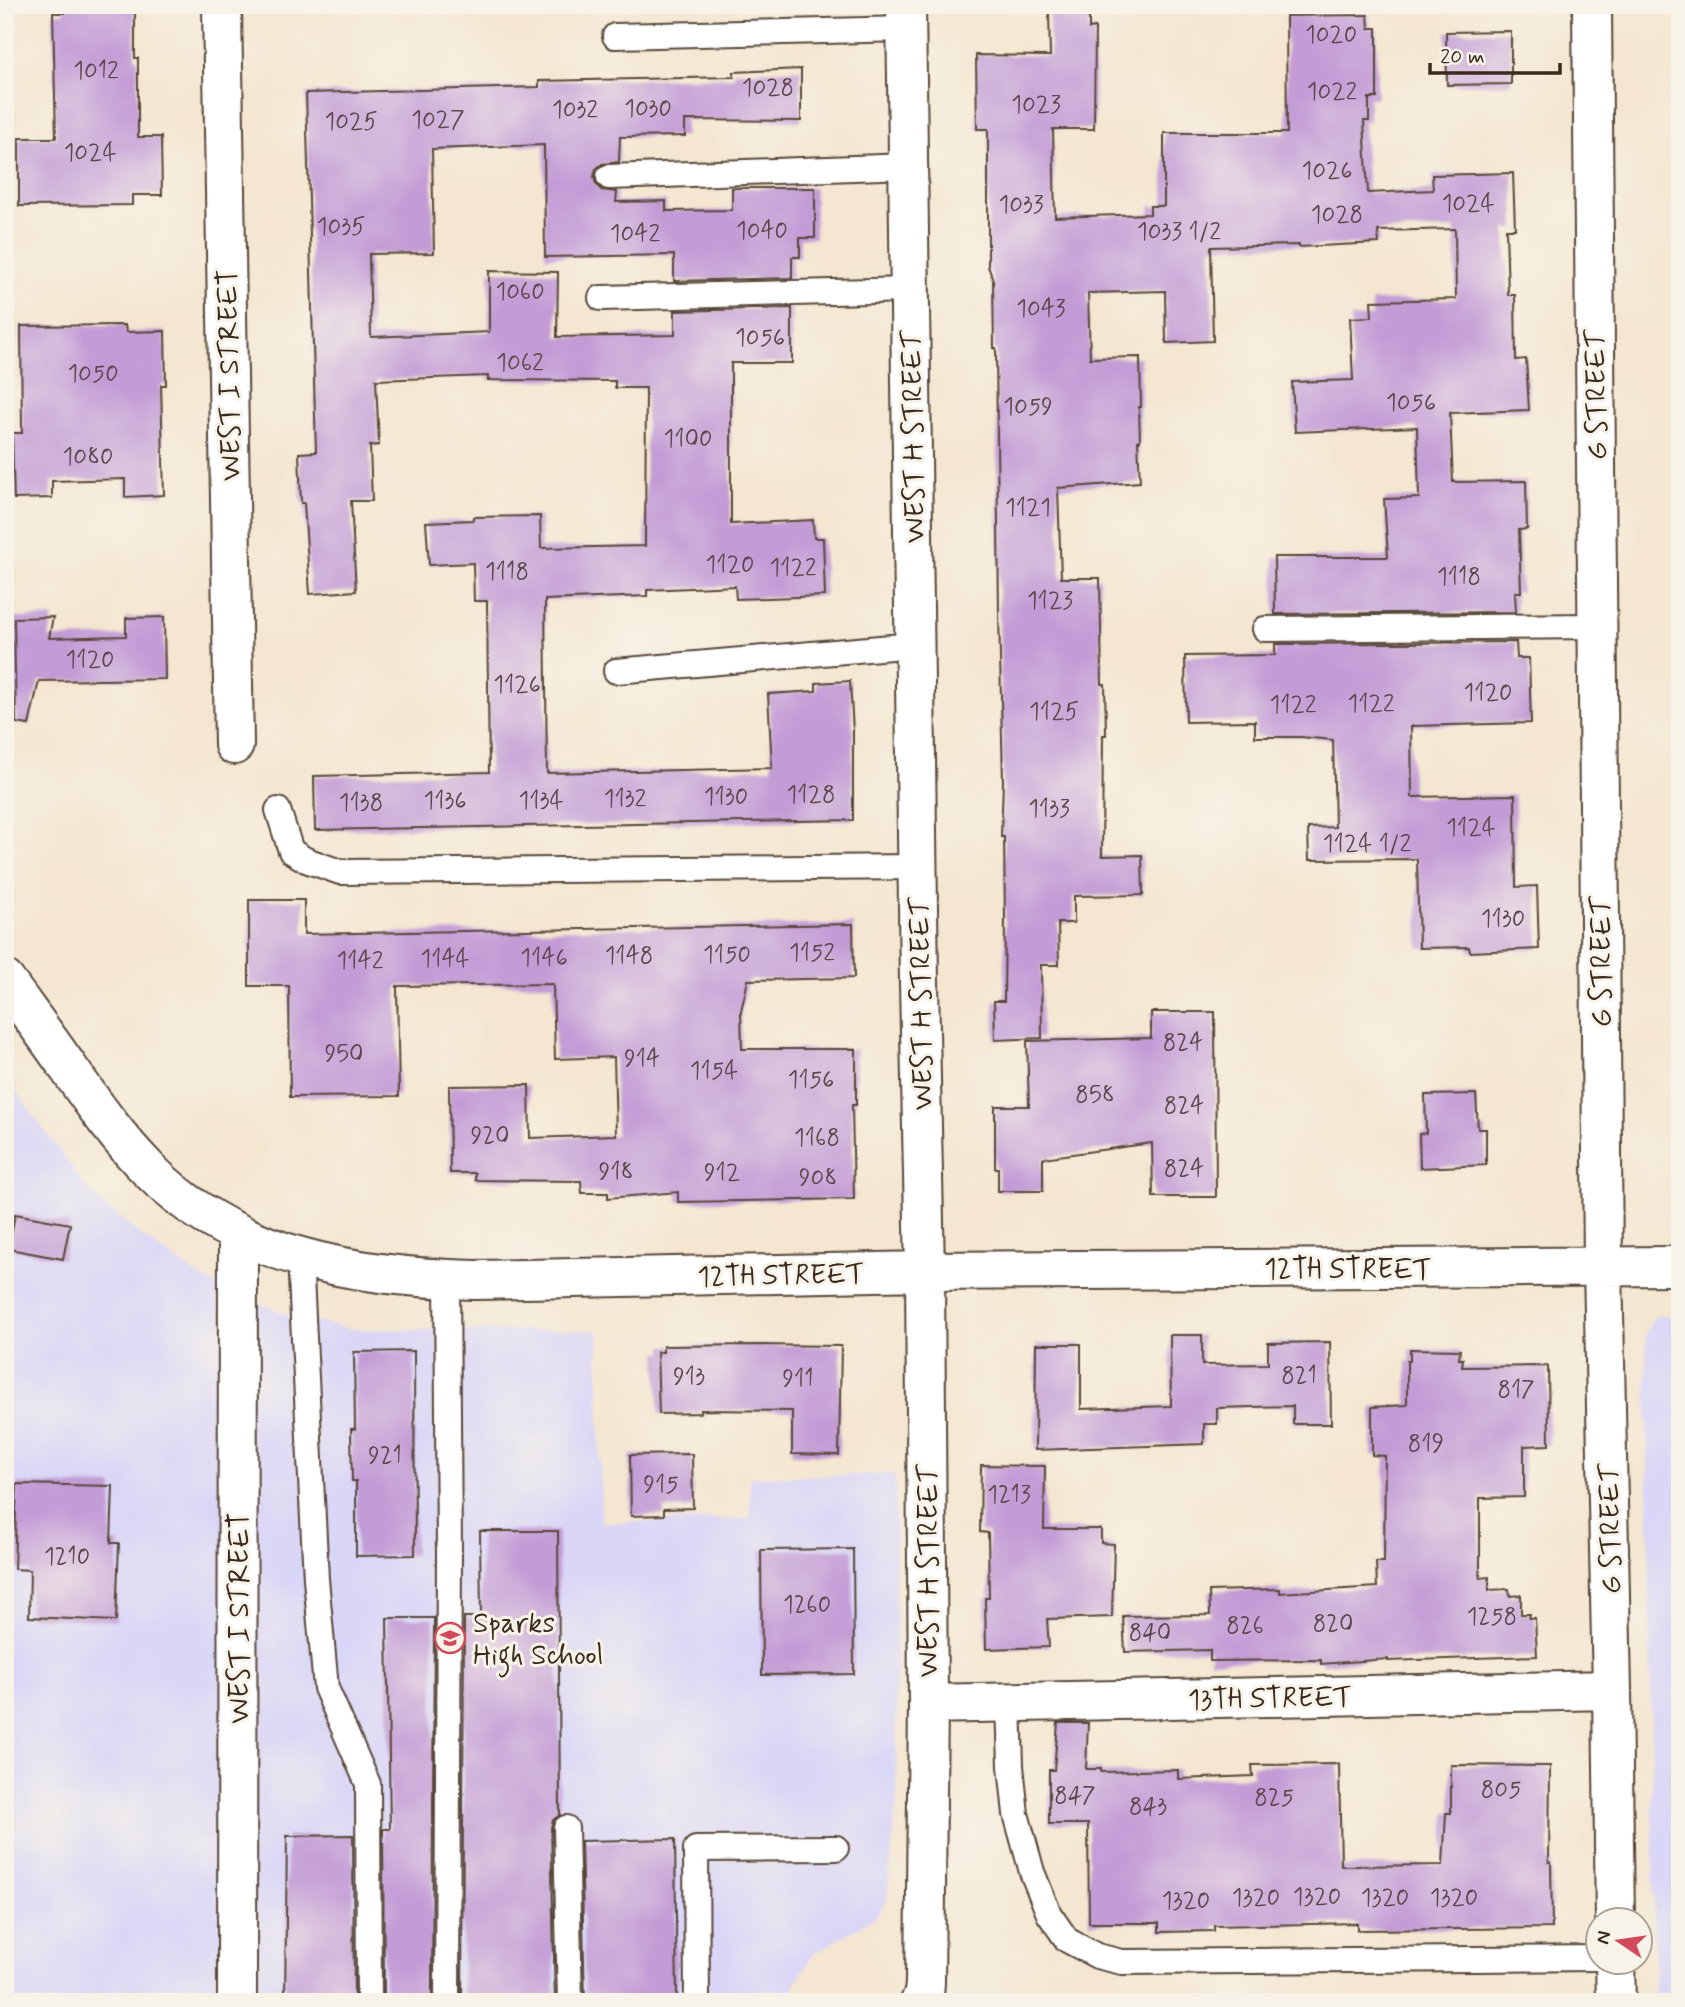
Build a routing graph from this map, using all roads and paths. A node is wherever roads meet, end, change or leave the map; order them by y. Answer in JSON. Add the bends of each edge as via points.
{"nodes":[{"id":1,"x":222,"y":5,"type":"edge"},
{"id":2,"x":1592,"y":5,"type":"edge"},
{"id":3,"x":906,"y":17,"type":"edge"},
{"id":4,"x":615,"y":36,"type":"dead end"},
{"id":5,"x":908,"y":166,"type":"junction"},
{"id":6,"x":609,"y":177,"type":"dead end"},
{"id":7,"x":910,"y":290,"type":"junction"},
{"id":8,"x":601,"y":298,"type":"dead end"},
{"id":9,"x":1598,"y":626,"type":"junction"},
{"id":10,"x":1265,"y":629,"type":"dead end"},
{"id":11,"x":915,"y":645,"type":"junction"},
{"id":12,"x":615,"y":671,"type":"dead end"},
{"id":13,"x":234,"y":746,"type":"dead end"},
{"id":14,"x":278,"y":810,"type":"dead end"},
{"id":15,"x":918,"y":867,"type":"junction"},
{"id":16,"x":5,"y":980,"type":"edge"},
{"id":17,"x":238,"y":1234,"type":"junction"},
{"id":18,"x":300,"y":1257,"type":"junction"},
{"id":19,"x":1603,"y":1266,"type":"junction"},
{"id":20,"x":1680,"y":1266,"type":"edge"},
{"id":21,"x":925,"y":1271,"type":"junction"},
{"id":22,"x":447,"y":1279,"type":"junction"},
{"id":23,"x":1612,"y":1690,"type":"junction"},
{"id":24,"x":1009,"y":1702,"type":"junction"},
{"id":25,"x":928,"y":1704,"type":"junction"},
{"id":26,"x":566,"y":1828,"type":"dead end"},
{"id":27,"x":836,"y":1848,"type":"dead end"},
{"id":28,"x":1615,"y":1906,"type":"edge"},
{"id":29,"x":1584,"y":1958,"type":"edge"},
{"id":30,"x":1615,"y":1976,"type":"edge"},
{"id":31,"x":237,"y":2002,"type":"edge"},
{"id":32,"x":369,"y":2002,"type":"edge"},
{"id":33,"x":447,"y":2002,"type":"edge"},
{"id":34,"x":570,"y":2002,"type":"edge"},
{"id":35,"x":696,"y":2002,"type":"edge"},
{"id":36,"x":920,"y":2002,"type":"edge"},
{"id":37,"x":1616,"y":2002,"type":"edge"}],
"edges":[{"from":1,"to":13,"type":"street","name":"WEST I STREET"},
{"from":2,"to":9,"type":"street","name":"G STREET"},
{"from":3,"to":4,"type":"lane"},
{"from":3,"to":5,"type":"street","name":"WEST H STREET"},
{"from":5,"to":6,"type":"lane"},
{"from":5,"to":7,"type":"street","name":"WEST H STREET"},
{"from":7,"to":8,"type":"lane"},
{"from":7,"to":11,"type":"street","name":"WEST H STREET"},
{"from":9,"to":10,"type":"lane"},
{"from":9,"to":19,"type":"street","name":"G STREET"},
{"from":11,"to":12,"type":"lane"},
{"from":11,"to":15,"type":"street","name":"WEST H STREET"},
{"from":14,"to":15,"type":"lane","via":[[291,851],[340,872]]},
{"from":15,"to":21,"type":"street","name":"WEST H STREET"},
{"from":16,"to":17,"type":"street","name":"12TH STREET","via":[[99,1111],[152,1173]]},
{"from":17,"to":18,"type":"street","name":"12TH STREET"},
{"from":17,"to":31,"type":"street","name":"WEST I STREET"},
{"from":18,"to":22,"type":"street","name":"12TH STREET","via":[[369,1273]]},
{"from":18,"to":32,"type":"lane","via":[[326,1688],[368,1784]]},
{"from":19,"to":20,"type":"street","name":"12TH STREET"},
{"from":19,"to":21,"type":"street","name":"12TH STREET"},
{"from":19,"to":23,"type":"street","name":"G STREET"},
{"from":21,"to":22,"type":"street","name":"12TH STREET"},
{"from":21,"to":25,"type":"street","name":"WEST H STREET"},
{"from":22,"to":33,"type":"lane"},
{"from":23,"to":24,"type":"street","name":"13TH STREET"},
{"from":23,"to":28,"type":"street","name":"G STREET"},
{"from":24,"to":25,"type":"street","name":"13TH STREET"},
{"from":24,"to":29,"type":"lane","via":[[1016,1814],[1032,1872],[1049,1914],[1068,1940],[1097,1956],[1122,1962]]},
{"from":25,"to":36,"type":"street","name":"WEST H STREET","via":[[925,1983]]},
{"from":26,"to":34,"type":"lane"},
{"from":27,"to":35,"type":"lane","via":[[696,1849]]},
{"from":30,"to":37,"type":"street"}]}
